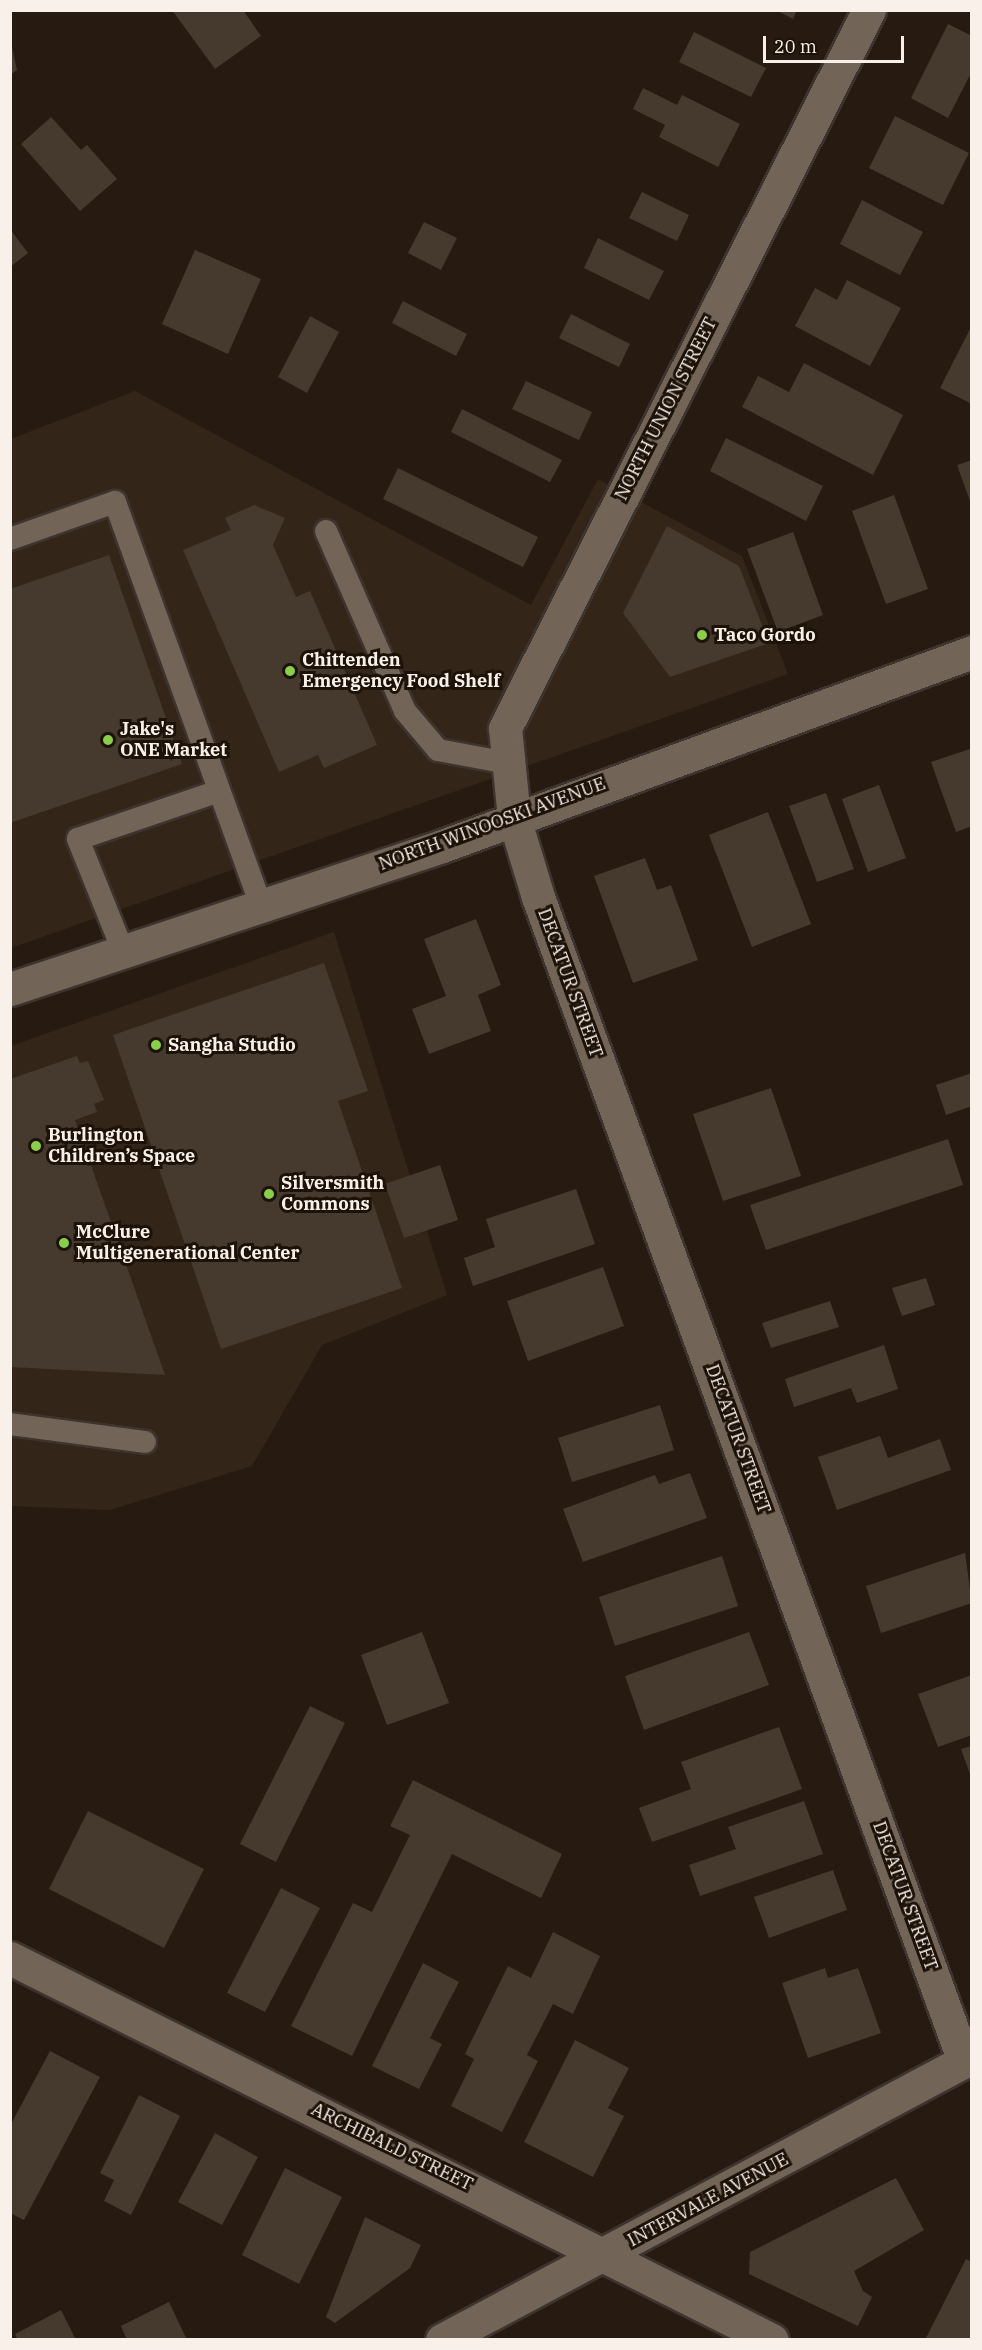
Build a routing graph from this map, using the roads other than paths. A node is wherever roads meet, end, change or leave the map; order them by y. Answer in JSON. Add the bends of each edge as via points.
{"nodes":[{"id":1,"x":869,"y":10,"type":"edge"},
{"id":2,"x":326,"y":531,"type":"dead end"},
{"id":3,"x":10,"y":539,"type":"edge"},
{"id":4,"x":972,"y":652,"type":"edge"},
{"id":5,"x":508,"y":763,"type":"junction"},
{"id":6,"x":219,"y":791,"type":"junction"},
{"id":7,"x":514,"y":818,"type":"junction"},
{"id":8,"x":260,"y":903,"type":"junction"},
{"id":9,"x":123,"y":951,"type":"junction"},
{"id":10,"x":10,"y":989,"type":"edge"},
{"id":11,"x":10,"y":1425,"type":"edge"},
{"id":12,"x":145,"y":1442,"type":"dead end"},
{"id":13,"x":10,"y":1958,"type":"edge"},
{"id":14,"x":968,"y":2059,"type":"edge"},
{"id":15,"x":605,"y":2255,"type":"junction"},
{"id":16,"x":442,"y":2340,"type":"edge"},
{"id":17,"x":772,"y":2340,"type":"edge"}],
"edges":[{"from":1,"to":5,"type":"street","name":"NORTH UNION STREET","via":[[505,728]]},
{"from":2,"to":5,"type":"lane","via":[[405,711],[438,750]]},
{"from":3,"to":6,"type":"lane","via":[[115,502]]},
{"from":4,"to":7,"type":"street","name":"NORTH WINOOSKI AVENUE"},
{"from":5,"to":7,"type":"street","name":"NORTH UNION STREET"},
{"from":6,"to":8,"type":"lane"},
{"from":6,"to":9,"type":"lane","via":[[78,839]]},
{"from":7,"to":8,"type":"street","name":"NORTH WINOOSKI AVENUE","via":[[442,846]]},
{"from":7,"to":14,"type":"street","name":"DECATUR STREET","via":[[538,897]]},
{"from":8,"to":9,"type":"street","name":"NORTH WINOOSKI AVENUE"},
{"from":9,"to":10,"type":"street","name":"NORTH WINOOSKI AVENUE"},
{"from":11,"to":12,"type":"lane"},
{"from":13,"to":15,"type":"street","name":"ARCHIBALD STREET"},
{"from":14,"to":15,"type":"street","name":"INTERVALE AVENUE"},
{"from":15,"to":16,"type":"street","name":"INTERVALE AVENUE"},
{"from":15,"to":17,"type":"street","name":"ARCHIBALD STREET"}]}
